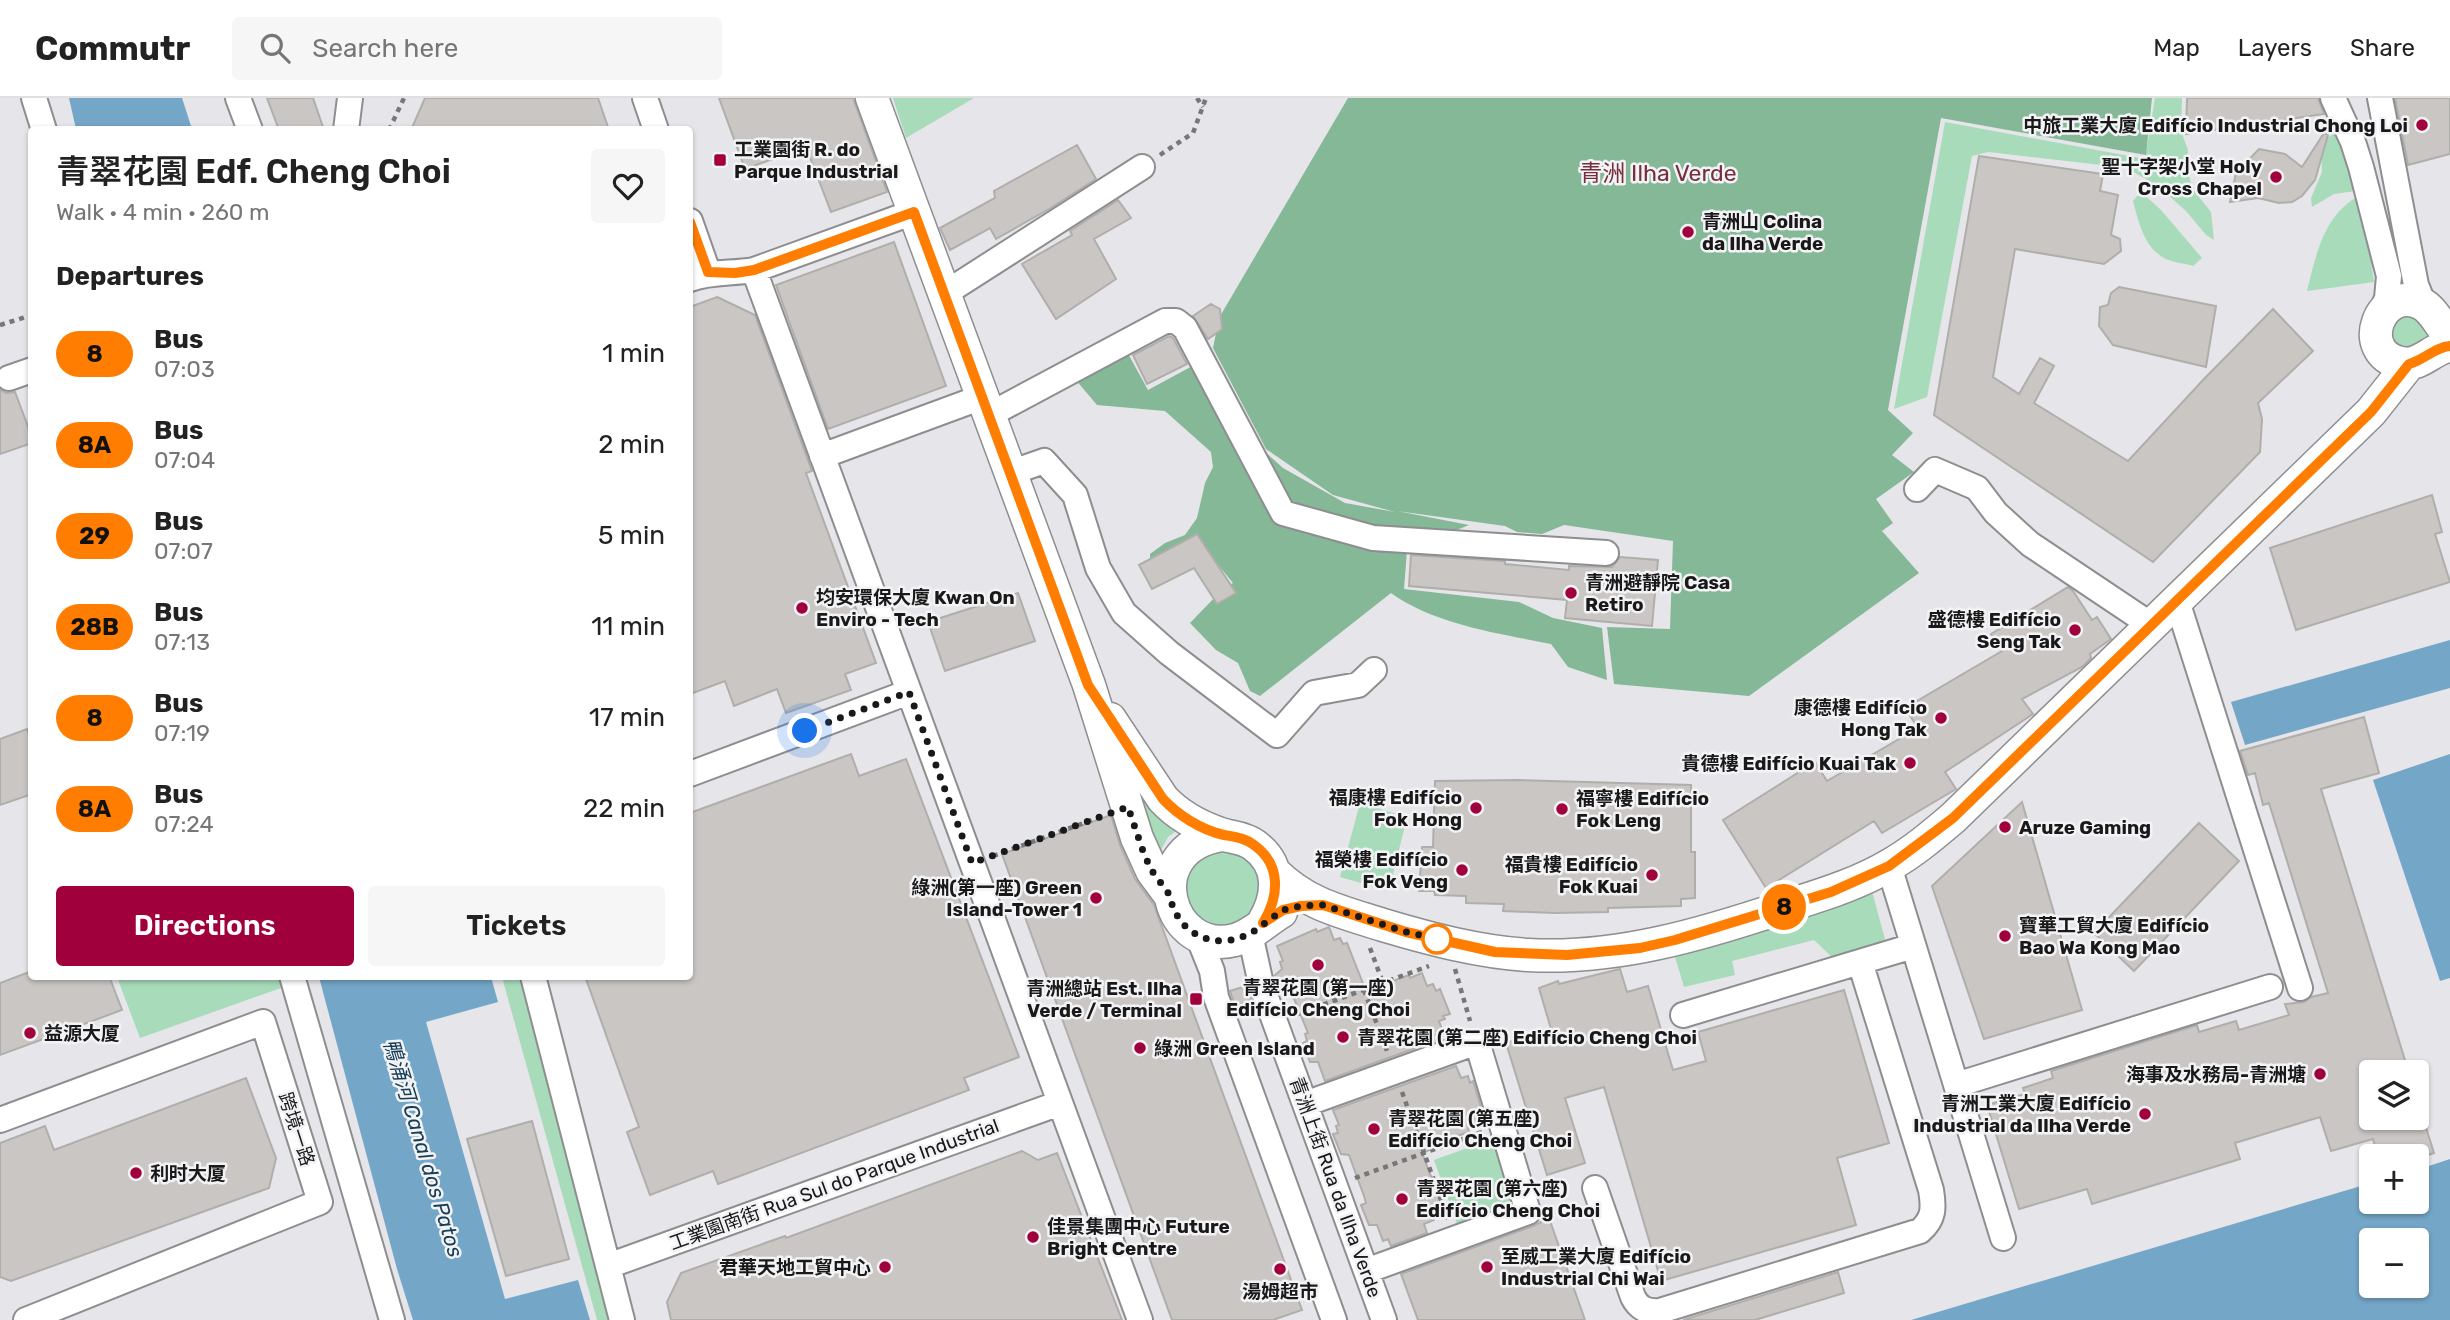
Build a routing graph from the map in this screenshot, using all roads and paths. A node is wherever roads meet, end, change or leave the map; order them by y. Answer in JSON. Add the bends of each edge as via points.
{"nodes":[{"id":1,"x":34,"y":98,"type":"edge"},
{"id":2,"x":238,"y":98,"type":"edge"},
{"id":3,"x":350,"y":98,"type":"edge"},
{"id":4,"x":404,"y":98,"type":"edge"},
{"id":5,"x":645,"y":98,"type":"edge"},
{"id":6,"x":872,"y":98,"type":"edge"},
{"id":7,"x":1197,"y":98,"type":"edge"},
{"id":8,"x":1206,"y":98,"type":"edge"},
{"id":9,"x":2333,"y":98,"type":"edge"},
{"id":10,"x":2380,"y":98,"type":"edge"},
{"id":11,"x":1203,"y":107,"type":"junction"},
{"id":12,"x":43,"y":126,"type":"edge"},
{"id":13,"x":248,"y":126,"type":"edge"},
{"id":14,"x":346,"y":126,"type":"edge"},
{"id":15,"x":391,"y":126,"type":"edge"},
{"id":16,"x":655,"y":126,"type":"edge"},
{"id":17,"x":1142,"y":167,"type":"joint"},
{"id":18,"x":914,"y":212,"type":"junction"},
{"id":19,"x":693,"y":239,"type":"edge"},
{"id":20,"x":754,"y":270,"type":"junction"},
{"id":21,"x":699,"y":275,"type":"edge"},
{"id":22,"x":944,"y":294,"type":"junction"},
{"id":23,"x":28,"y":316,"type":"edge"},
{"id":24,"x":2379,"y":318,"type":"junction"},
{"id":25,"x":0,"y":326,"type":"edge"},
{"id":26,"x":2433,"y":338,"type":"edge"},
{"id":27,"x":2381,"y":350,"type":"junction"},
{"id":28,"x":986,"y":406,"type":"junction"},
{"id":29,"x":2371,"y":412,"type":"junction"},
{"id":30,"x":822,"y":456,"type":"junction"},
{"id":31,"x":1010,"y":473,"type":"junction"},
{"id":32,"x":1917,"y":489,"type":"dead end"},
{"id":33,"x":1606,"y":553,"type":"dead end"},
{"id":34,"x":2177,"y":601,"type":"junction"},
{"id":35,"x":2151,"y":625,"type":"junction"},
{"id":36,"x":1374,"y":670,"type":"dead end"},
{"id":37,"x":1088,"y":685,"type":"junction"},
{"id":38,"x":909,"y":692,"type":"junction"},
{"id":39,"x":693,"y":773,"type":"edge"},
{"id":40,"x":1128,"y":807,"type":"junction"},
{"id":41,"x":1221,"y":835,"type":"junction"},
{"id":42,"x":972,"y":863,"type":"junction"},
{"id":43,"x":1889,"y":866,"type":"junction"},
{"id":44,"x":1275,"y":873,"type":"junction"},
{"id":45,"x":1169,"y":894,"type":"junction"},
{"id":46,"x":1323,"y":905,"type":"junction"},
{"id":47,"x":1257,"y":928,"type":"junction"},
{"id":48,"x":1198,"y":936,"type":"junction"},
{"id":49,"x":1913,"y":946,"type":"junction"},
{"id":50,"x":1449,"y":950,"type":"junction"},
{"id":51,"x":1860,"y":962,"type":"junction"},
{"id":52,"x":293,"y":980,"type":"edge"},
{"id":53,"x":534,"y":980,"type":"edge"},
{"id":54,"x":2270,"y":988,"type":"dead end"},
{"id":55,"x":2300,"y":988,"type":"dead end"},
{"id":56,"x":1364,"y":990,"type":"junction"},
{"id":57,"x":1684,"y":1014,"type":"dead end"},
{"id":58,"x":1275,"y":1022,"type":"junction"},
{"id":59,"x":1476,"y":1042,"type":"junction"},
{"id":60,"x":1394,"y":1072,"type":"junction"},
{"id":61,"x":1956,"y":1084,"type":"junction"},
{"id":62,"x":1060,"y":1103,"type":"junction"},
{"id":63,"x":1305,"y":1104,"type":"junction"},
{"id":64,"x":0,"y":1121,"type":"edge"},
{"id":65,"x":1502,"y":1125,"type":"junction"},
{"id":66,"x":1424,"y":1153,"type":"junction"},
{"id":67,"x":1335,"y":1185,"type":"junction"},
{"id":68,"x":1595,"y":1188,"type":"dead end"},
{"id":69,"x":2003,"y":1238,"type":"dead end"},
{"id":70,"x":1455,"y":1239,"type":"junction"},
{"id":71,"x":608,"y":1266,"type":"junction"},
{"id":72,"x":1366,"y":1271,"type":"junction"},
{"id":73,"x":1329,"y":1318,"type":"edge"},
{"id":74,"x":26,"y":1320,"type":"edge"},
{"id":75,"x":392,"y":1320,"type":"edge"},
{"id":76,"x":622,"y":1320,"type":"edge"},
{"id":77,"x":1140,"y":1320,"type":"edge"},
{"id":78,"x":1384,"y":1320,"type":"edge"}],
"edges":[{"from":1,"to":12,"type":"street"},
{"from":2,"to":13,"type":"street"},
{"from":3,"to":14,"type":"street"},
{"from":4,"to":15,"type":"path"},
{"from":5,"to":16,"type":"street"},
{"from":6,"to":18,"type":"main road"},
{"from":7,"to":11,"type":"path"},
{"from":8,"to":11,"type":"path"},
{"from":9,"to":24,"type":"street","via":[[2357,154],[2389,276]]},
{"from":10,"to":26,"type":"street","via":[[2416,285]]},
{"from":11,"to":17,"type":"path","via":[[1193,133]]},
{"from":17,"to":22,"type":"street"},
{"from":18,"to":20,"type":"street"},
{"from":18,"to":22,"type":"main road"},
{"from":19,"to":21,"type":"street"},
{"from":20,"to":21,"type":"street"},
{"from":20,"to":30,"type":"street"},
{"from":22,"to":28,"type":"main road"},
{"from":23,"to":25,"type":"path"},
{"from":24,"to":26,"type":"main road","via":[[2394,303],[2405,301]]},
{"from":24,"to":27,"type":"main road","via":[[2375,329]]},
{"from":26,"to":27,"type":"main road","via":[[2398,363]]},
{"from":26,"to":29,"type":"main road"},
{"from":27,"to":29,"type":"main road","via":[[2381,392]]},
{"from":28,"to":30,"type":"street"},
{"from":28,"to":31,"type":"main road"},
{"from":28,"to":33,"type":"street","via":[[1166,321],[1176,321],[1185,328],[1283,513],[1373,538]]},
{"from":29,"to":34,"type":"main road","via":[[2311,456]]},
{"from":30,"to":38,"type":"street"},
{"from":31,"to":36,"type":"street","via":[[1044,461],[1075,495],[1098,568],[1124,613],[1277,735],[1314,693],[1358,685]]},
{"from":31,"to":37,"type":"main road"},
{"from":32,"to":35,"type":"street","via":[[1935,470],[1977,488],[2030,544]]},
{"from":34,"to":35,"type":"main road"},
{"from":34,"to":55,"type":"street"},
{"from":35,"to":43,"type":"main road","via":[[1953,818]]},
{"from":37,"to":40,"type":"main road"},
{"from":37,"to":41,"type":"main road","via":[[1163,799],[1196,824]]},
{"from":38,"to":39,"type":"street"},
{"from":38,"to":42,"type":"street"},
{"from":40,"to":42,"type":"path"},
{"from":40,"to":45,"type":"main road","via":[[1152,871]]},
{"from":41,"to":44,"type":"main road","via":[[1254,845]]},
{"from":41,"to":45,"type":"main road","via":[[1188,847],[1170,876]]},
{"from":42,"to":62,"type":"street"},
{"from":43,"to":49,"type":"street"},
{"from":43,"to":50,"type":"main road","via":[[1831,892],[1641,953],[1496,957]]},
{"from":44,"to":46,"type":"main road","via":[[1303,896]]},
{"from":44,"to":47,"type":"main road","via":[[1272,908]]},
{"from":45,"to":48,"type":"main road","via":[[1174,911]]},
{"from":46,"to":47,"type":"main road","via":[[1283,910]]},
{"from":46,"to":50,"type":"main road"},
{"from":47,"to":48,"type":"main road","via":[[1233,940]]},
{"from":47,"to":58,"type":"street","name":"青洲上街 Rua da Ilha Verde","via":[[1261,984]]},
{"from":48,"to":73,"type":"street"},
{"from":49,"to":51,"type":"street"},
{"from":49,"to":61,"type":"street"},
{"from":50,"to":56,"type":"path"},
{"from":50,"to":59,"type":"path"},
{"from":51,"to":57,"type":"street"},
{"from":51,"to":68,"type":"street","via":[[1931,1190],[1932,1217],[1920,1231],[1651,1312],[1633,1297]]},
{"from":52,"to":75,"type":"street"},
{"from":53,"to":71,"type":"street"},
{"from":54,"to":61,"type":"street"},
{"from":56,"to":58,"type":"path"},
{"from":56,"to":60,"type":"path"},
{"from":58,"to":63,"type":"street","name":"青洲上街 Rua da Ilha Verde"},
{"from":59,"to":60,"type":"street"},
{"from":59,"to":65,"type":"street"},
{"from":60,"to":63,"type":"street"},
{"from":60,"to":66,"type":"path"},
{"from":61,"to":69,"type":"street"},
{"from":62,"to":71,"type":"street","name":"工業園南街 Rua Sul do Parque Industrial"},
{"from":62,"to":77,"type":"street"},
{"from":63,"to":67,"type":"street","name":"青洲上街 Rua da Ilha Verde"},
{"from":64,"to":74,"type":"street","name":"跨境一路","via":[[263,1022],[320,1202]]},
{"from":65,"to":66,"type":"path"},
{"from":65,"to":70,"type":"street","via":[[1528,1212]]},
{"from":66,"to":67,"type":"path"},
{"from":66,"to":70,"type":"path"},
{"from":67,"to":72,"type":"street","name":"青洲上街 Rua da Ilha Verde"},
{"from":70,"to":72,"type":"street"},
{"from":71,"to":76,"type":"street"},
{"from":72,"to":78,"type":"street","name":"青洲上街 Rua da Ilha Verde"}]}
